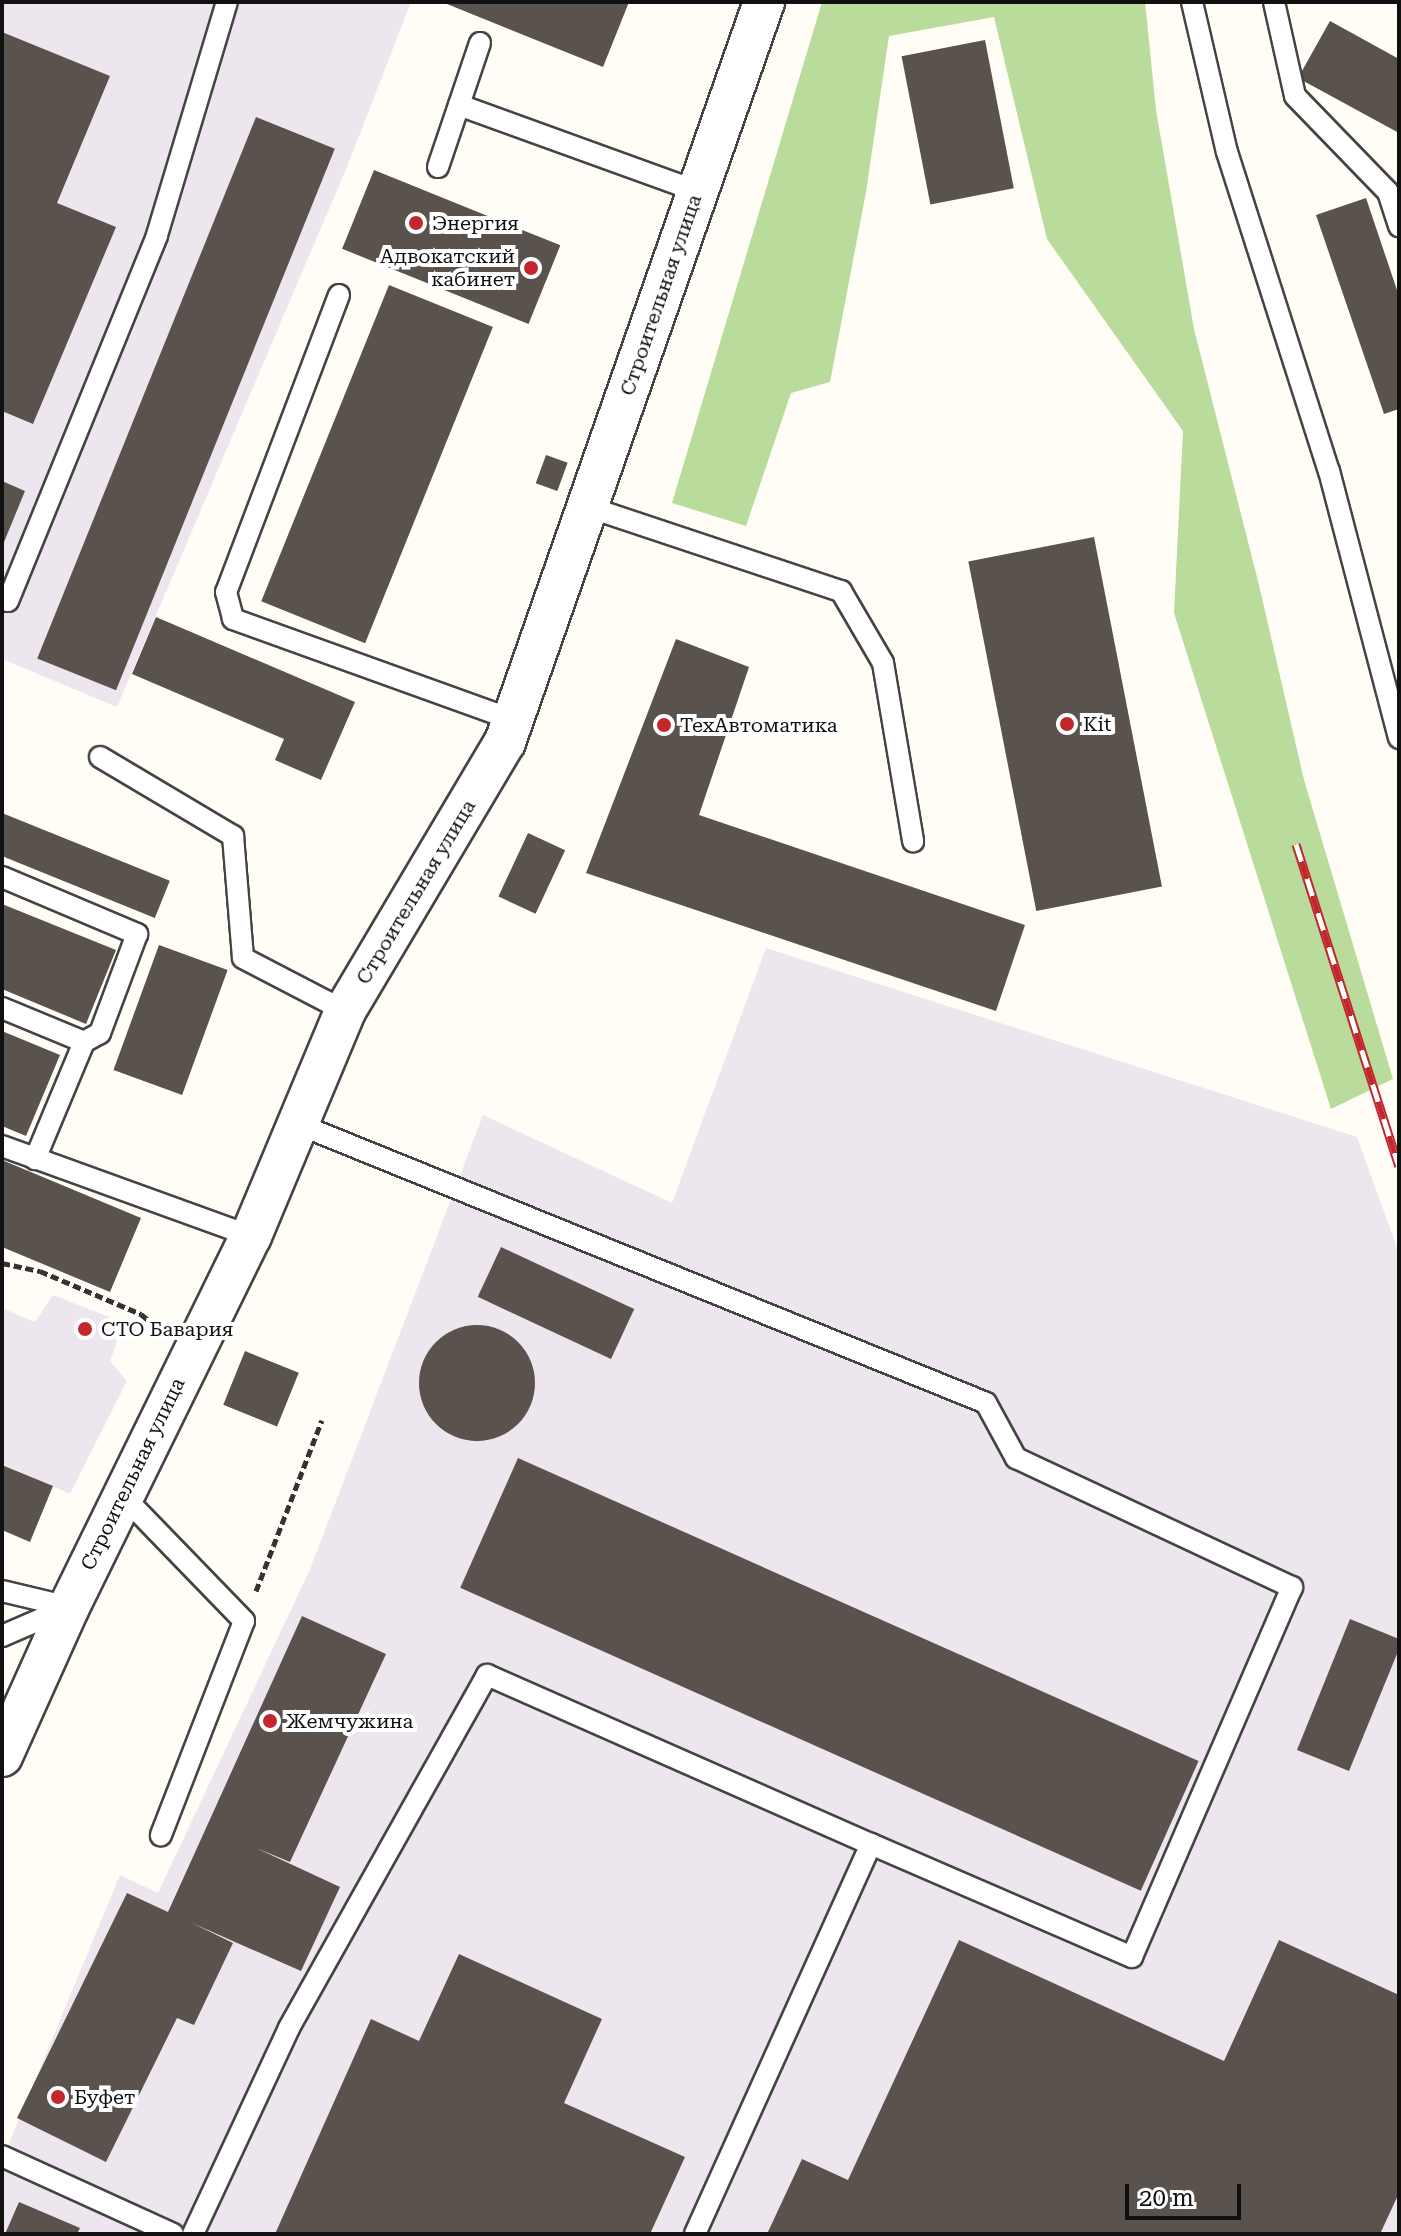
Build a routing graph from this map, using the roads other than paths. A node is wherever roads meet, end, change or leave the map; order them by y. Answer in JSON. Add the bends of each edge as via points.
{"nodes":[{"id":1,"x":227,"y":2,"type":"edge"},
{"id":2,"x":764,"y":2,"type":"edge"},
{"id":3,"x":1192,"y":2,"type":"edge"},
{"id":4,"x":1274,"y":2,"type":"edge"},
{"id":5,"x":480,"y":43,"type":"dead end"},
{"id":6,"x":459,"y":105,"type":"junction"},
{"id":7,"x":438,"y":167,"type":"dead end"},
{"id":8,"x":697,"y":191,"type":"junction"},
{"id":9,"x":1399,"y":226,"type":"edge"},
{"id":10,"x":339,"y":295,"type":"dead end"},
{"id":11,"x":588,"y":507,"type":"junction"},
{"id":12,"x":2,"y":599,"type":"edge"},
{"id":13,"x":513,"y":720,"type":"junction"},
{"id":14,"x":1399,"y":738,"type":"edge"},
{"id":15,"x":100,"y":757,"type":"dead end"},
{"id":16,"x":913,"y":841,"type":"dead end"},
{"id":17,"x":2,"y":877,"type":"edge"},
{"id":18,"x":2,"y":1008,"type":"edge"},
{"id":19,"x":345,"y":1011,"type":"junction"},
{"id":20,"x":84,"y":1042,"type":"junction"},
{"id":21,"x":298,"y":1124,"type":"junction"},
{"id":22,"x":2,"y":1146,"type":"edge"},
{"id":23,"x":35,"y":1159,"type":"junction"},
{"id":24,"x":251,"y":1236,"type":"junction"},
{"id":25,"x":123,"y":1496,"type":"junction"},
{"id":26,"x":2,"y":1591,"type":"edge"},
{"id":27,"x":69,"y":1607,"type":"junction"},
{"id":28,"x":2,"y":1636,"type":"edge"},
{"id":29,"x":2,"y":1756,"type":"edge"},
{"id":30,"x":161,"y":1835,"type":"dead end"},
{"id":31,"x":871,"y":1844,"type":"junction"},
{"id":32,"x":2,"y":2156,"type":"edge"},
{"id":33,"x":173,"y":2234,"type":"edge"},
{"id":34,"x":193,"y":2234,"type":"edge"},
{"id":35,"x":695,"y":2234,"type":"edge"}],
"edges":[{"from":1,"to":12,"type":"lane","via":[[157,235],[8,601]]},
{"from":2,"to":8,"type":"street","name":"Строительная улица"},
{"from":3,"to":14,"type":"lane","via":[[1227,152],[1329,471]]},
{"from":4,"to":9,"type":"lane","via":[[1295,96],[1388,192]]},
{"from":5,"to":6,"type":"lane"},
{"from":6,"to":7,"type":"lane"},
{"from":6,"to":8,"type":"lane"},
{"from":8,"to":11,"type":"street","name":"Строительная улица"},
{"from":10,"to":13,"type":"lane","via":[[226,592],[233,619]]},
{"from":11,"to":13,"type":"street","name":"Строительная улица"},
{"from":11,"to":16,"type":"lane","via":[[841,591],[883,663]]},
{"from":13,"to":19,"type":"street","name":"Строительная улица","via":[[505,742]]},
{"from":15,"to":19,"type":"lane","via":[[233,836],[243,958]]},
{"from":17,"to":20,"type":"lane","via":[[137,934],[100,1033]]},
{"from":18,"to":20,"type":"lane"},
{"from":19,"to":21,"type":"street","name":"Строительная улица"},
{"from":20,"to":23,"type":"lane"},
{"from":21,"to":24,"type":"street","name":"Строительная улица"},
{"from":21,"to":31,"type":"lane","via":[[986,1403],[1016,1458],[1292,1587],[1132,1957]]},
{"from":22,"to":23,"type":"lane"},
{"from":23,"to":24,"type":"lane"},
{"from":24,"to":25,"type":"street","name":"Строительная улица"},
{"from":25,"to":27,"type":"street","name":"Строительная улица"},
{"from":25,"to":30,"type":"lane","via":[[244,1621]]},
{"from":26,"to":27,"type":"lane"},
{"from":27,"to":28,"type":"lane"},
{"from":27,"to":29,"type":"street","name":"Строительная улица"},
{"from":31,"to":34,"type":"lane","via":[[487,1675],[289,2028]]},
{"from":31,"to":35,"type":"lane"},
{"from":32,"to":33,"type":"lane"}]}
